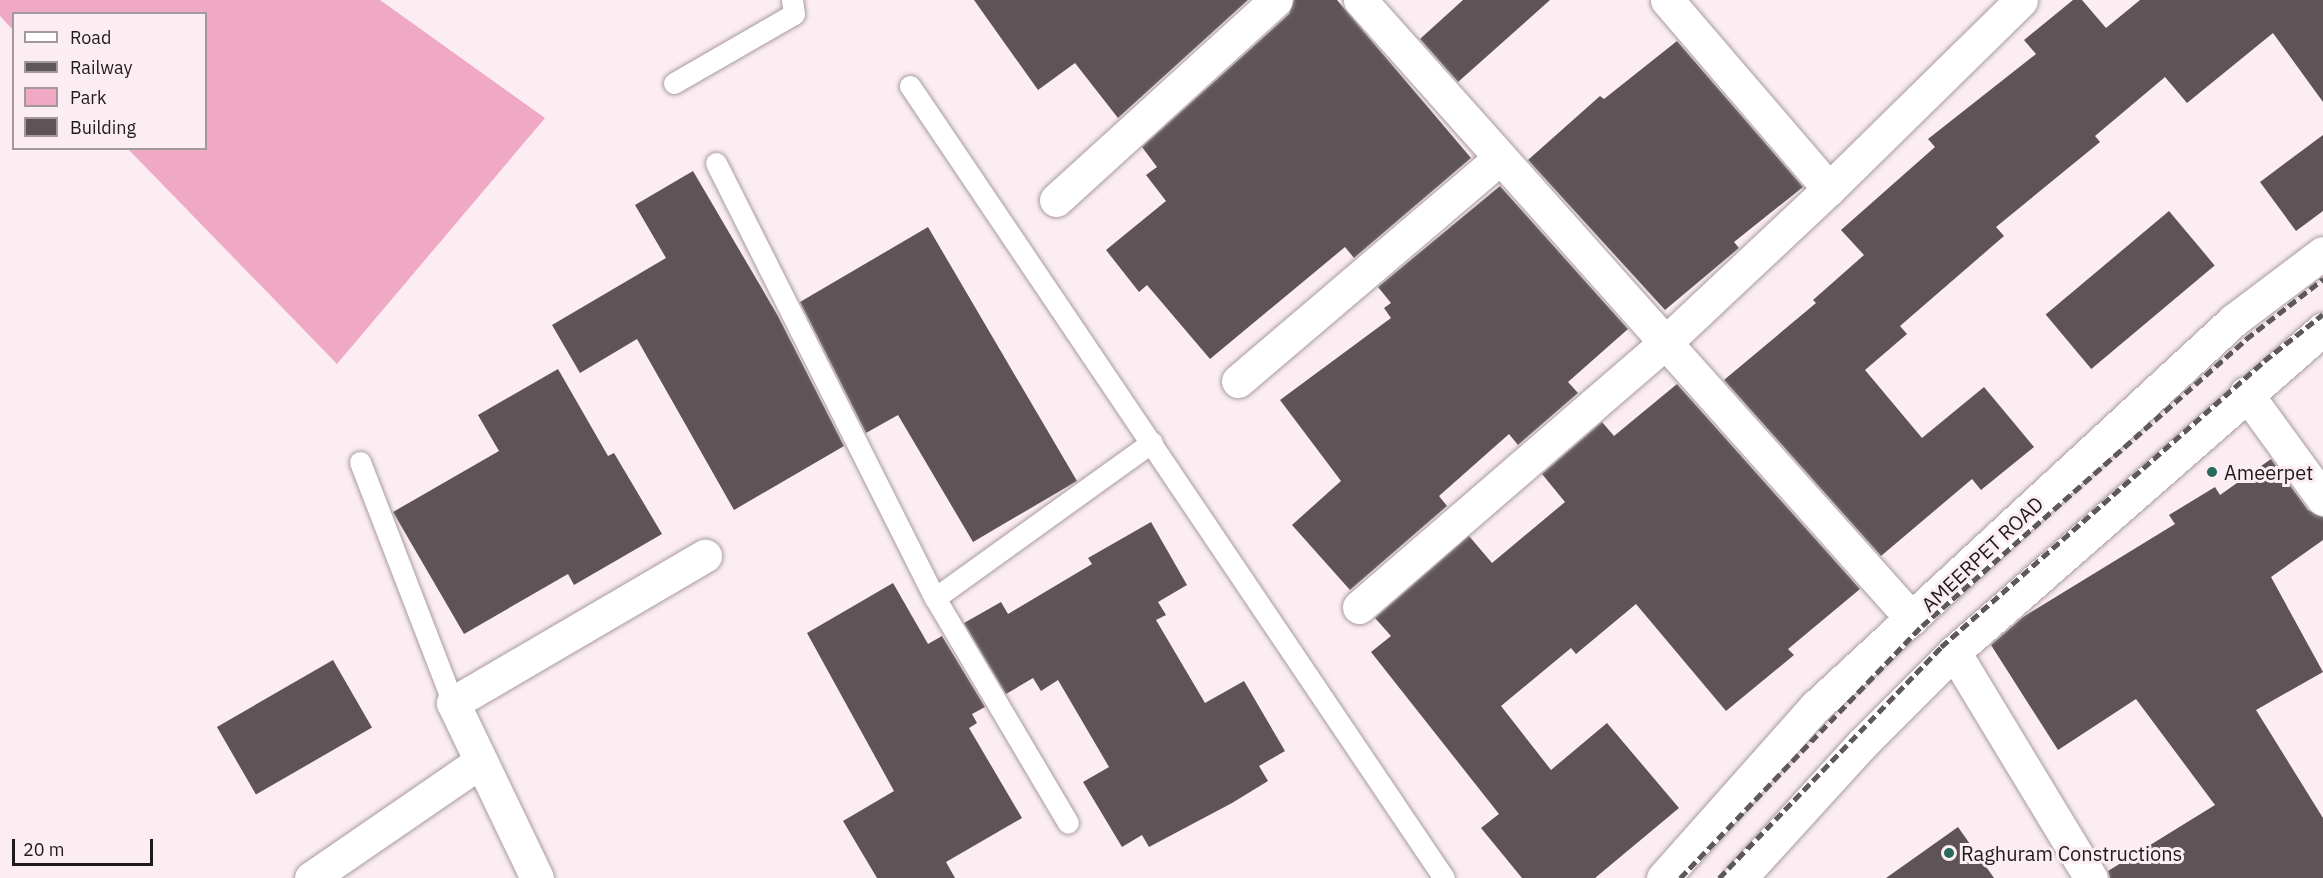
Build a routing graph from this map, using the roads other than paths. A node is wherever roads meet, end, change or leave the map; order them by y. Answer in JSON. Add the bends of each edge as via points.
{"nodes":[{"id":1,"x":792,"y":0,"type":"edge"},
{"id":2,"x":1276,"y":0,"type":"edge"},
{"id":3,"x":1360,"y":0,"type":"edge"},
{"id":4,"x":1667,"y":0,"type":"edge"},
{"id":5,"x":2021,"y":0,"type":"edge"},
{"id":6,"x":674,"y":83,"type":"dead end"},
{"id":7,"x":910,"y":86,"type":"dead end"},
{"id":8,"x":1500,"y":158,"type":"junction"},
{"id":9,"x":716,"y":162,"type":"dead end"},
{"id":10,"x":1829,"y":189,"type":"junction"},
{"id":11,"x":1056,"y":200,"type":"dead end"},
{"id":12,"x":2323,"y":253,"type":"edge"},
{"id":13,"x":2323,"y":329,"type":"edge"},
{"id":14,"x":1667,"y":341,"type":"junction"},
{"id":15,"x":1238,"y":381,"type":"dead end"},
{"id":16,"x":2246,"y":393,"type":"junction"},
{"id":17,"x":1152,"y":442,"type":"junction"},
{"id":18,"x":360,"y":462,"type":"dead end"},
{"id":19,"x":2323,"y":499,"type":"edge"},
{"id":20,"x":705,"y":556,"type":"dead end"},
{"id":21,"x":935,"y":598,"type":"junction"},
{"id":22,"x":1359,"y":607,"type":"dead end"},
{"id":23,"x":1912,"y":619,"type":"junction"},
{"id":24,"x":1954,"y":652,"type":"junction"},
{"id":25,"x":453,"y":703,"type":"junction"},
{"id":26,"x":480,"y":761,"type":"junction"},
{"id":27,"x":1068,"y":822,"type":"dead end"},
{"id":28,"x":311,"y":878,"type":"edge"},
{"id":29,"x":537,"y":878,"type":"edge"},
{"id":30,"x":1444,"y":878,"type":"edge"},
{"id":31,"x":1663,"y":878,"type":"edge"},
{"id":32,"x":1740,"y":878,"type":"edge"},
{"id":33,"x":2091,"y":878,"type":"edge"}],
"edges":[{"from":1,"to":6,"type":"lane","via":[[794,14]]},
{"from":2,"to":11,"type":"street"},
{"from":3,"to":8,"type":"street"},
{"from":4,"to":10,"type":"street"},
{"from":5,"to":10,"type":"street"},
{"from":7,"to":17,"type":"lane"},
{"from":8,"to":14,"type":"street"},
{"from":8,"to":15,"type":"street"},
{"from":9,"to":21,"type":"lane"},
{"from":10,"to":14,"type":"street"},
{"from":12,"to":23,"type":"street","name":"AMEERPET ROAD","via":[[2234,321]]},
{"from":13,"to":16,"type":"street"},
{"from":14,"to":22,"type":"street"},
{"from":14,"to":23,"type":"street"},
{"from":16,"to":19,"type":"street"},
{"from":16,"to":24,"type":"street"},
{"from":17,"to":21,"type":"lane"},
{"from":17,"to":30,"type":"lane"},
{"from":18,"to":25,"type":"lane"},
{"from":20,"to":25,"type":"street"},
{"from":21,"to":27,"type":"lane"},
{"from":23,"to":31,"type":"street","name":"AMEERPET ROAD","via":[[1815,707]]},
{"from":24,"to":32,"type":"street","via":[[1862,744]]},
{"from":24,"to":33,"type":"street"},
{"from":25,"to":26,"type":"street"},
{"from":26,"to":28,"type":"street"},
{"from":26,"to":29,"type":"street"}]}
